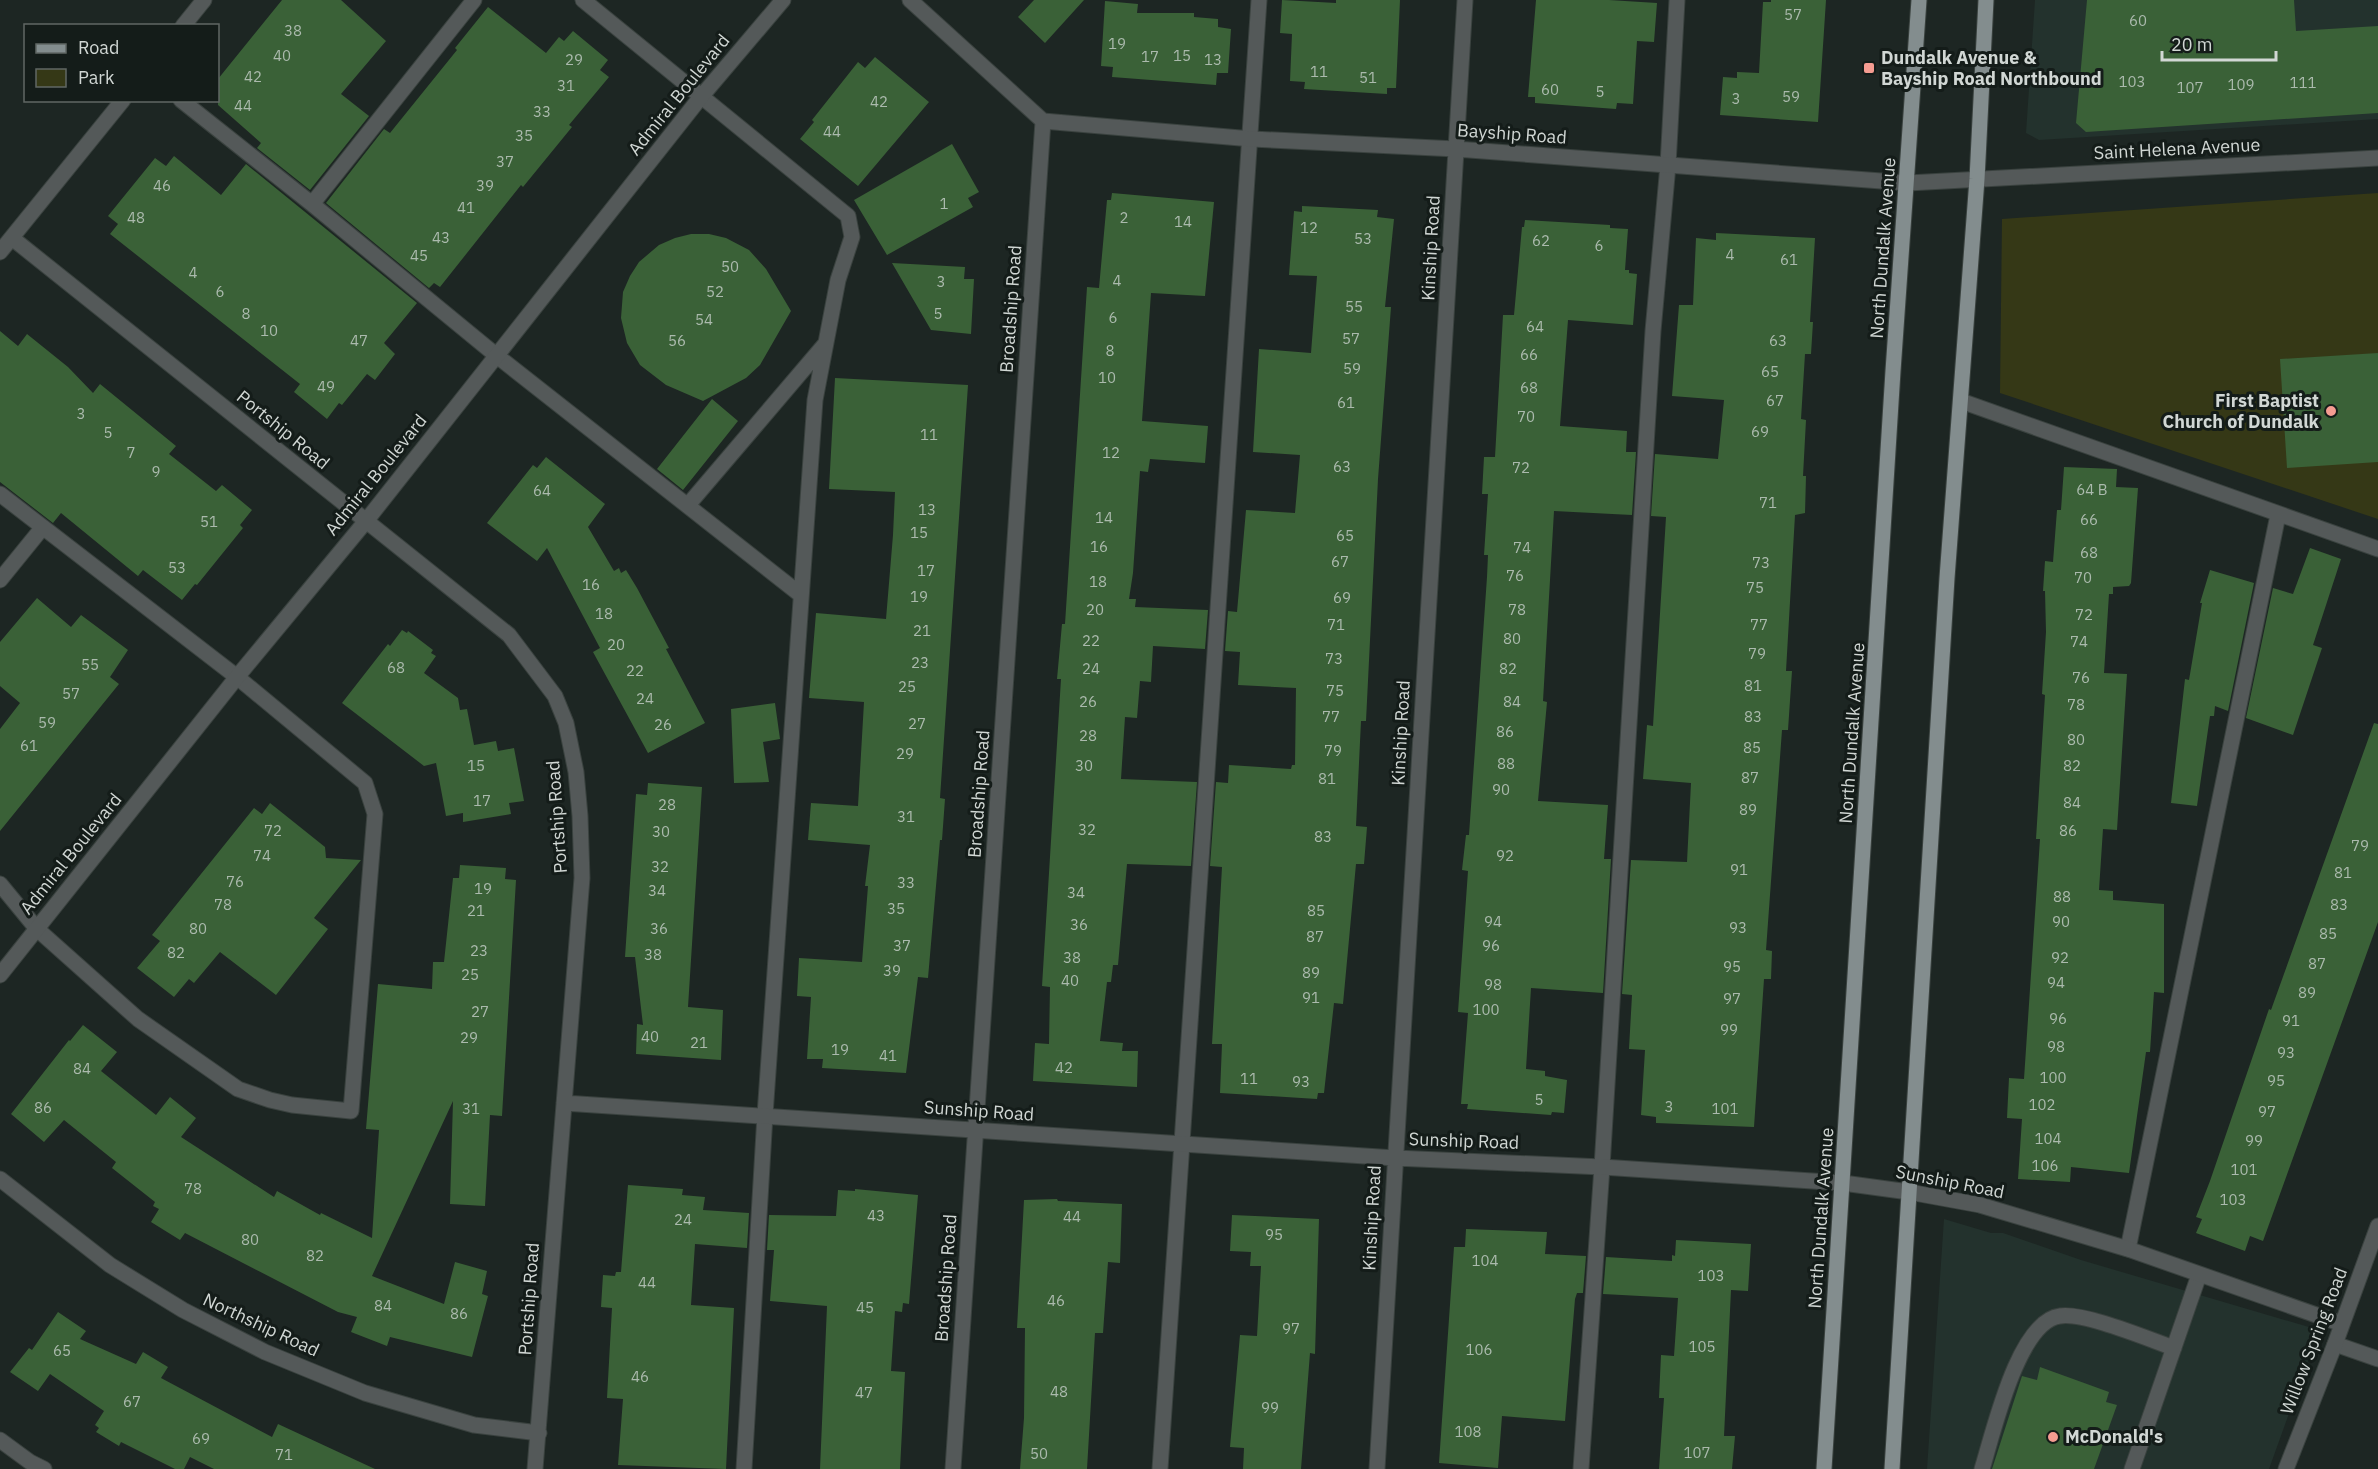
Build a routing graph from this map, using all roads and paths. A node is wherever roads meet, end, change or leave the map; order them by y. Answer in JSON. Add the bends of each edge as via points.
{"nodes":[{"id":1,"x":204,"y":0,"type":"edge"},
{"id":2,"x":474,"y":0,"type":"edge"},
{"id":3,"x":583,"y":0,"type":"edge"},
{"id":4,"x":783,"y":0,"type":"edge"},
{"id":5,"x":910,"y":0,"type":"edge"},
{"id":6,"x":1259,"y":0,"type":"edge"},
{"id":7,"x":1465,"y":0,"type":"edge"},
{"id":8,"x":1677,"y":0,"type":"edge"},
{"id":9,"x":1919,"y":0,"type":"edge"},
{"id":10,"x":1986,"y":0,"type":"edge"},
{"id":11,"x":185,"y":24,"type":"edge"},
{"id":12,"x":700,"y":98,"type":"junction"},
{"id":13,"x":121,"y":102,"type":"edge"},
{"id":14,"x":184,"y":102,"type":"edge"},
{"id":15,"x":1043,"y":121,"type":"junction"},
{"id":16,"x":1252,"y":139,"type":"junction"},
{"id":17,"x":1456,"y":149,"type":"junction"},
{"id":18,"x":2378,"y":158,"type":"edge"},
{"id":19,"x":1668,"y":165,"type":"junction"},
{"id":20,"x":1977,"y":179,"type":"junction"},
{"id":21,"x":1908,"y":183,"type":"junction"},
{"id":22,"x":312,"y":204,"type":"junction"},
{"id":23,"x":12,"y":238,"type":"junction"},
{"id":24,"x":0,"y":252,"type":"edge"},
{"id":25,"x":827,"y":341,"type":"junction"},
{"id":26,"x":497,"y":356,"type":"junction"},
{"id":27,"x":1961,"y":400,"type":"junction"},
{"id":28,"x":0,"y":494,"type":"edge"},
{"id":29,"x":688,"y":505,"type":"junction"},
{"id":30,"x":2278,"y":515,"type":"junction"},
{"id":31,"x":366,"y":520,"type":"junction"},
{"id":32,"x":43,"y":527,"type":"junction"},
{"id":33,"x":2378,"y":549,"type":"edge"},
{"id":34,"x":0,"y":580,"type":"edge"},
{"id":35,"x":801,"y":595,"type":"junction"},
{"id":36,"x":237,"y":677,"type":"junction"},
{"id":37,"x":0,"y":884,"type":"edge"},
{"id":38,"x":37,"y":928,"type":"junction"},
{"id":39,"x":0,"y":975,"type":"edge"},
{"id":40,"x":564,"y":1103,"type":"junction"},
{"id":41,"x":765,"y":1115,"type":"junction"},
{"id":42,"x":976,"y":1131,"type":"junction"},
{"id":43,"x":1183,"y":1144,"type":"junction"},
{"id":44,"x":1395,"y":1158,"type":"junction"},
{"id":45,"x":1602,"y":1167,"type":"junction"},
{"id":46,"x":0,"y":1179,"type":"edge"},
{"id":47,"x":1843,"y":1183,"type":"junction"},
{"id":48,"x":1909,"y":1192,"type":"junction"},
{"id":49,"x":2378,"y":1226,"type":"edge"},
{"id":50,"x":2128,"y":1249,"type":"junction"},
{"id":51,"x":2199,"y":1275,"type":"junction"},
{"id":52,"x":2342,"y":1324,"type":"junction"},
{"id":53,"x":2335,"y":1344,"type":"junction"},
{"id":54,"x":2174,"y":1348,"type":"junction"},
{"id":55,"x":2378,"y":1359,"type":"edge"},
{"id":56,"x":539,"y":1433,"type":"junction"},
{"id":57,"x":0,"y":1440,"type":"edge"},
{"id":58,"x":44,"y":1469,"type":"edge"},
{"id":59,"x":535,"y":1469,"type":"edge"},
{"id":60,"x":744,"y":1469,"type":"edge"},
{"id":61,"x":953,"y":1469,"type":"edge"},
{"id":62,"x":1160,"y":1469,"type":"edge"},
{"id":63,"x":1377,"y":1469,"type":"edge"},
{"id":64,"x":1581,"y":1469,"type":"edge"},
{"id":65,"x":1824,"y":1469,"type":"edge"},
{"id":66,"x":1892,"y":1469,"type":"edge"},
{"id":67,"x":1982,"y":1469,"type":"edge"},
{"id":68,"x":2132,"y":1469,"type":"edge"},
{"id":69,"x":2286,"y":1469,"type":"edge"}],
"edges":[{"from":1,"to":11,"type":"street"},
{"from":2,"to":22,"type":"street"},
{"from":3,"to":12,"type":"street"},
{"from":4,"to":12,"type":"street","name":"Admiral Boulevard"},
{"from":5,"to":15,"type":"street"},
{"from":6,"to":16,"type":"street"},
{"from":7,"to":17,"type":"street","name":"Kinship Road"},
{"from":8,"to":19,"type":"street"},
{"from":9,"to":21,"type":"main road","name":"North Dundalk Avenue"},
{"from":10,"to":20,"type":"main road"},
{"from":12,"to":25,"type":"street","via":[[848,216],[852,237],[838,279]]},
{"from":12,"to":26,"type":"street","name":"Admiral Boulevard"},
{"from":13,"to":23,"type":"street"},
{"from":14,"to":22,"type":"street"},
{"from":15,"to":16,"type":"street","name":"Bayship Road"},
{"from":15,"to":42,"type":"street","name":"Broadship Road"},
{"from":16,"to":17,"type":"street","name":"Bayship Road"},
{"from":16,"to":43,"type":"street"},
{"from":17,"to":19,"type":"street","name":"Bayship Road"},
{"from":17,"to":44,"type":"street","name":"Kinship Road"},
{"from":18,"to":20,"type":"street","name":"Saint Helena Avenue"},
{"from":19,"to":21,"type":"street","name":"Bayship Road"},
{"from":19,"to":45,"type":"street","via":[[1653,331]]},
{"from":20,"to":21,"type":"street","name":"Bayship Road"},
{"from":20,"to":27,"type":"main road"},
{"from":21,"to":47,"type":"main road","name":"North Dundalk Avenue"},
{"from":22,"to":26,"type":"street"},
{"from":23,"to":24,"type":"street"},
{"from":23,"to":31,"type":"street","name":"Portship Road"},
{"from":25,"to":29,"type":"street"},
{"from":25,"to":35,"type":"street","via":[[815,400]]},
{"from":26,"to":29,"type":"street"},
{"from":26,"to":31,"type":"street","name":"Admiral Boulevard"},
{"from":27,"to":30,"type":"street"},
{"from":27,"to":48,"type":"main road"},
{"from":28,"to":32,"type":"street"},
{"from":29,"to":35,"type":"street"},
{"from":30,"to":33,"type":"street"},
{"from":30,"to":50,"type":"street"},
{"from":31,"to":36,"type":"street","name":"Admiral Boulevard"},
{"from":31,"to":40,"type":"street","name":"Portship Road","via":[[509,635],[555,696],[566,723],[576,772],[582,878]]},
{"from":32,"to":34,"type":"street"},
{"from":32,"to":36,"type":"street"},
{"from":35,"to":41,"type":"street"},
{"from":36,"to":38,"type":"street","name":"Admiral Boulevard"},
{"from":36,"to":38,"type":"street","via":[[365,783],[375,814],[351,1111],[292,1105],[238,1089],[138,1019]]},
{"from":37,"to":38,"type":"street"},
{"from":38,"to":39,"type":"street","name":"Admiral Boulevard"},
{"from":40,"to":41,"type":"street","name":"Sunship Road"},
{"from":40,"to":56,"type":"street","name":"Portship Road"},
{"from":41,"to":42,"type":"street","name":"Sunship Road"},
{"from":41,"to":60,"type":"street"},
{"from":42,"to":43,"type":"street","name":"Sunship Road"},
{"from":42,"to":61,"type":"street","name":"Broadship Road"},
{"from":43,"to":44,"type":"street","name":"Sunship Road"},
{"from":43,"to":62,"type":"street"},
{"from":44,"to":45,"type":"street","name":"Sunship Road"},
{"from":44,"to":63,"type":"street","name":"Kinship Road"},
{"from":45,"to":47,"type":"street","name":"Sunship Road"},
{"from":45,"to":64,"type":"street"},
{"from":46,"to":56,"type":"street","name":"Northship Road","via":[[110,1264],[183,1310],[265,1352],[365,1393],[474,1425]]},
{"from":47,"to":48,"type":"street","name":"Sunship Road"},
{"from":47,"to":65,"type":"main road","name":"North Dundalk Avenue"},
{"from":48,"to":50,"type":"street","name":"Sunship Road","via":[[1980,1205]]},
{"from":48,"to":66,"type":"main road"},
{"from":49,"to":52,"type":"street","name":"Willow Spring Road"},
{"from":50,"to":51,"type":"street","name":"Sunship Road"},
{"from":51,"to":52,"type":"street","name":"Sunship Road"},
{"from":51,"to":54,"type":"street"},
{"from":52,"to":53,"type":"street","name":"Willow Spring Road"},
{"from":53,"to":55,"type":"street"},
{"from":53,"to":69,"type":"street","name":"Willow Spring Road"},
{"from":54,"to":67,"type":"street","via":[[2077,1316],[2058,1316],[2047,1321],[2026,1344],[2009,1381]]},
{"from":54,"to":68,"type":"street"},
{"from":56,"to":59,"type":"street","name":"Portship Road"},
{"from":57,"to":58,"type":"street"}]}
